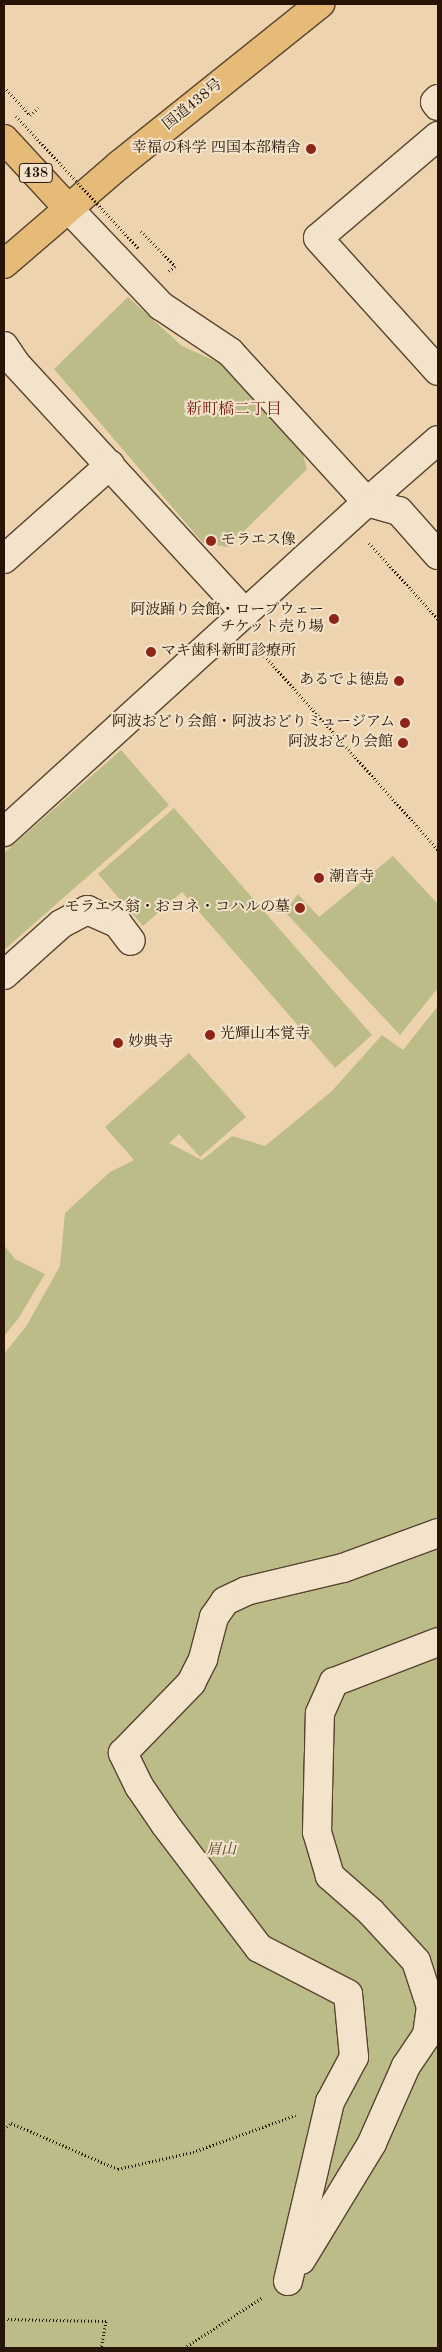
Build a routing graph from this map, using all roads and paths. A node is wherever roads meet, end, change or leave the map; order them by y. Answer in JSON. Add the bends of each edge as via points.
{"nodes":[{"id":1,"x":320,"y":4,"type":"edge"},
{"id":2,"x":4,"y":87,"type":"edge"},
{"id":3,"x":438,"y":99,"type":"edge"},
{"id":4,"x":438,"y":106,"type":"edge"},
{"id":5,"x":38,"y":108,"type":"dead end"},
{"id":6,"x":10,"y":127,"type":"edge"},
{"id":7,"x":438,"y":136,"type":"edge"},
{"id":8,"x":68,"y":208,"type":"junction"},
{"id":9,"x":141,"y":230,"type":"dead end"},
{"id":10,"x":139,"y":249,"type":"dead end"},
{"id":11,"x":171,"y":262,"type":"dead end"},
{"id":12,"x":4,"y":264,"type":"edge"},
{"id":13,"x":4,"y":346,"type":"edge"},
{"id":14,"x":438,"y":371,"type":"edge"},
{"id":15,"x":438,"y":440,"type":"edge"},
{"id":16,"x":110,"y":465,"type":"junction"},
{"id":17,"x":358,"y":511,"type":"junction"},
{"id":18,"x":438,"y":555,"type":"edge"},
{"id":19,"x":4,"y":559,"type":"edge"},
{"id":20,"x":240,"y":618,"type":"junction"},
{"id":21,"x":438,"y":619,"type":"edge"},
{"id":22,"x":4,"y":832,"type":"edge"},
{"id":23,"x":438,"y":850,"type":"edge"},
{"id":24,"x":131,"y":941,"type":"dead end"},
{"id":25,"x":4,"y":975,"type":"edge"},
{"id":26,"x":438,"y":1533,"type":"edge"},
{"id":27,"x":438,"y":1642,"type":"edge"},
{"id":28,"x":330,"y":2102,"type":"junction"},
{"id":29,"x":4,"y":2129,"type":"edge"},
{"id":30,"x":288,"y":2281,"type":"junction"},
{"id":31,"x":4,"y":2319,"type":"edge"},
{"id":32,"x":102,"y":2348,"type":"edge"},
{"id":33,"x":184,"y":2348,"type":"edge"}],
"edges":[{"from":1,"to":8,"type":"highway","name":"国道438号"},
{"from":2,"to":5,"type":"path","via":[[30,115]]},
{"from":3,"to":4,"type":"street","via":[[435,102]]},
{"from":6,"to":8,"type":"highway","number":"438"},
{"from":6,"to":10,"type":"path","bridge":true},
{"from":7,"to":14,"type":"street","via":[[318,238]]},
{"from":8,"to":12,"type":"highway","name":"国道438号"},
{"from":8,"to":17,"type":"street","via":[[161,306],[230,352]]},
{"from":9,"to":11,"type":"path"},
{"from":13,"to":16,"type":"street","via":[[16,364]]},
{"from":15,"to":17,"type":"street"},
{"from":16,"to":19,"type":"street"},
{"from":16,"to":20,"type":"street"},
{"from":17,"to":18,"type":"street","via":[[399,511]]},
{"from":17,"to":20,"type":"street"},
{"from":17,"to":21,"type":"path"},
{"from":20,"to":22,"type":"street"},
{"from":20,"to":23,"type":"path"},
{"from":24,"to":25,"type":"street","via":[[118,924],[87,910],[61,924]]},
{"from":26,"to":28,"type":"street","via":[[343,1568],[246,1591],[225,1601],[214,1617],[203,1659],[191,1683],[123,1753],[139,1786],[165,1824],[259,1948],[348,1994],[354,2057]]},
{"from":27,"to":30,"type":"street","via":[[334,1682],[320,1713],[317,1832],[330,1876],[371,1912],[416,1962],[431,2008],[427,2034],[406,2066],[372,2142]]},
{"from":28,"to":29,"type":"path","via":[[193,2152],[118,2169],[11,2123]]},
{"from":28,"to":30,"type":"street"},
{"from":30,"to":33,"type":"path"},
{"from":31,"to":32,"type":"path","via":[[106,2321]]}]}
